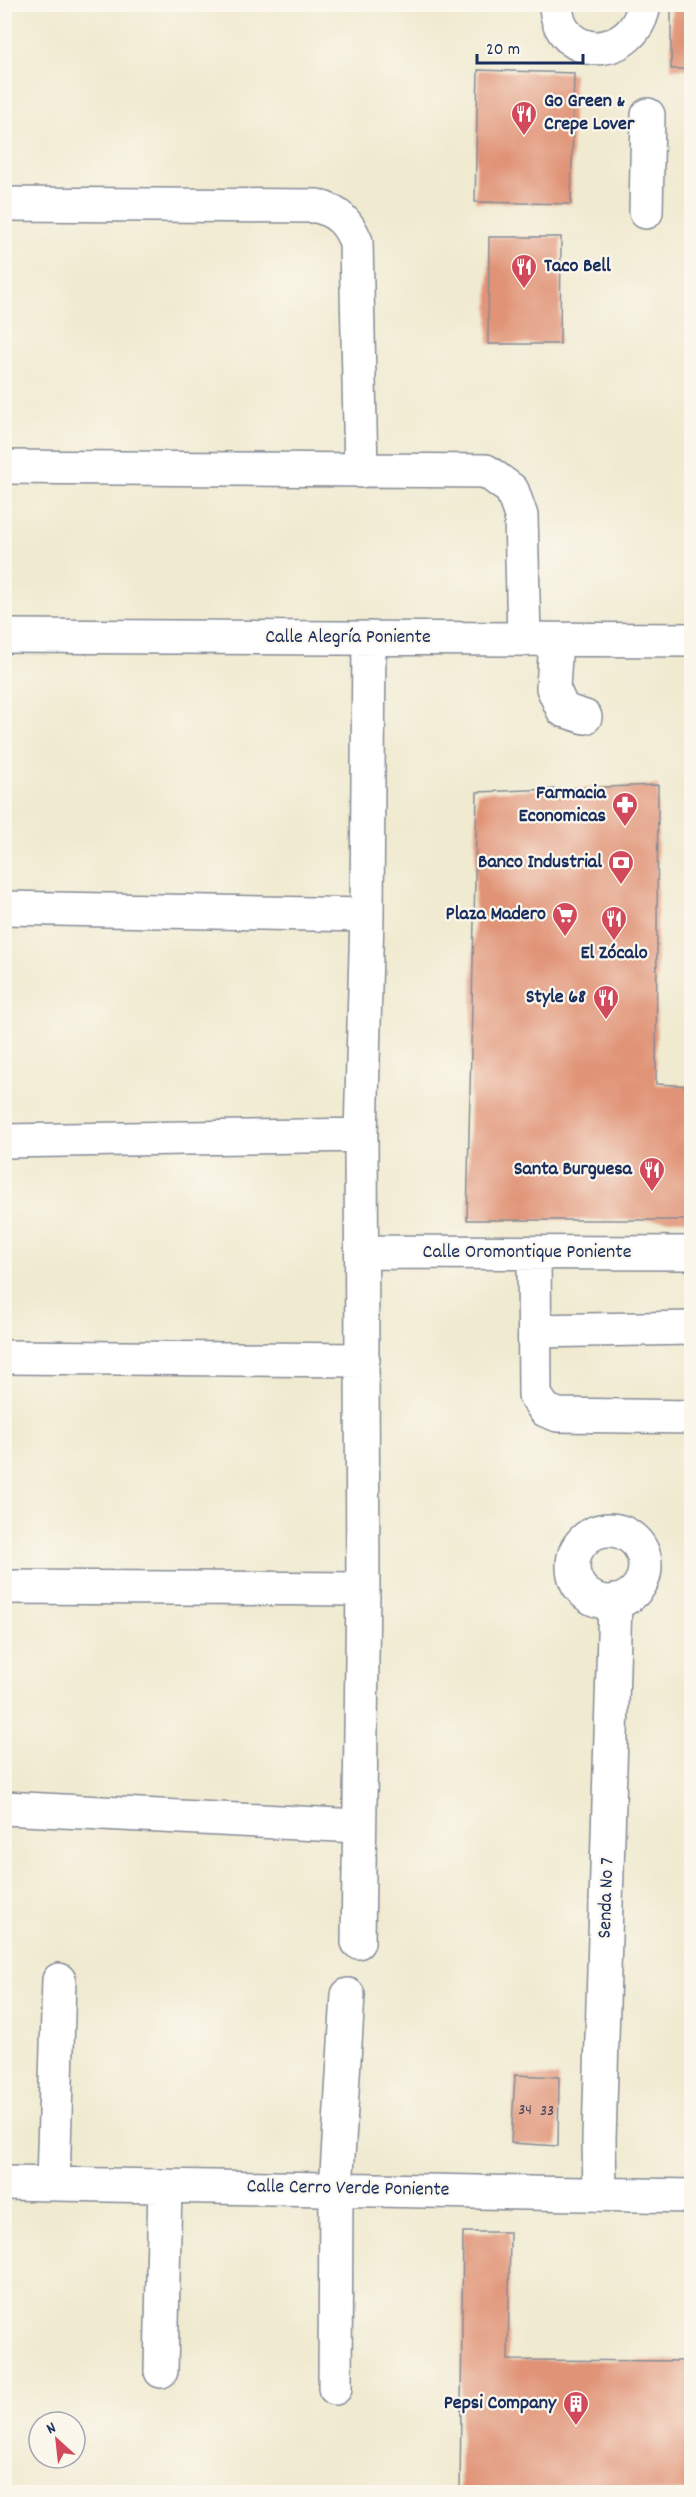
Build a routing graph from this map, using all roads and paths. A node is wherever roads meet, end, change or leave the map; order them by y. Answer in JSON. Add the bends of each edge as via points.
{"nodes":[{"id":1,"x":556,"y":4,"type":"edge"},
{"id":2,"x":644,"y":4,"type":"edge"},
{"id":3,"x":648,"y":115,"type":"dead end"},
{"id":4,"x":4,"y":204,"type":"edge"},
{"id":5,"x":646,"y":212,"type":"dead end"},
{"id":6,"x":4,"y":467,"type":"edge"},
{"id":7,"x":361,"y":471,"type":"junction"},
{"id":8,"x":4,"y":636,"type":"edge"},
{"id":9,"x":369,"y":638,"type":"junction"},
{"id":10,"x":524,"y":638,"type":"junction"},
{"id":11,"x":556,"y":640,"type":"junction"},
{"id":12,"x":692,"y":640,"type":"edge"},
{"id":13,"x":585,"y":717,"type":"dead end"},
{"id":14,"x":4,"y":908,"type":"edge"},
{"id":15,"x":368,"y":915,"type":"junction"},
{"id":16,"x":361,"y":1135,"type":"junction"},
{"id":17,"x":4,"y":1141,"type":"edge"},
{"id":18,"x":362,"y":1252,"type":"junction"},
{"id":19,"x":534,"y":1253,"type":"junction"},
{"id":20,"x":692,"y":1253,"type":"edge"},
{"id":21,"x":692,"y":1328,"type":"edge"},
{"id":22,"x":535,"y":1331,"type":"junction"},
{"id":23,"x":4,"y":1357,"type":"edge"},
{"id":24,"x":363,"y":1360,"type":"junction"},
{"id":25,"x":692,"y":1417,"type":"edge"},
{"id":26,"x":4,"y":1587,"type":"edge"},
{"id":27,"x":363,"y":1589,"type":"junction"},
{"id":28,"x":615,"y":1601,"type":"dead end"},
{"id":29,"x":4,"y":1808,"type":"edge"},
{"id":30,"x":358,"y":1826,"type":"junction"},
{"id":31,"x":358,"y":1942,"type":"dead end"},
{"id":32,"x":59,"y":1980,"type":"dead end"},
{"id":33,"x":348,"y":1995,"type":"dead end"},
{"id":34,"x":4,"y":2182,"type":"edge"},
{"id":35,"x":53,"y":2183,"type":"junction"},
{"id":36,"x":165,"y":2186,"type":"junction"},
{"id":37,"x":336,"y":2189,"type":"junction"},
{"id":38,"x":600,"y":2194,"type":"junction"},
{"id":39,"x":692,"y":2196,"type":"edge"},
{"id":40,"x":161,"y":2371,"type":"dead end"},
{"id":41,"x":334,"y":2388,"type":"dead end"}],
"edges":[{"from":1,"to":2,"type":"street","via":[[556,21],[564,33],[586,47],[599,48],[625,40],[642,20]]},
{"from":3,"to":5,"type":"street"},
{"from":4,"to":7,"type":"street","via":[[317,206],[342,218],[356,242]]},
{"from":6,"to":7,"type":"street"},
{"from":7,"to":10,"type":"street","via":[[486,471],[512,490],[521,516]]},
{"from":8,"to":9,"type":"street","name":"Calle Alegría Poniente"},
{"from":9,"to":10,"type":"street","name":"Calle Alegría Poniente"},
{"from":9,"to":15,"type":"street"},
{"from":10,"to":11,"type":"street","name":"Calle Alegría Poniente"},
{"from":11,"to":12,"type":"street","name":"Calle Alegría Poniente"},
{"from":11,"to":13,"type":"street","via":[[553,688],[563,710]]},
{"from":14,"to":15,"type":"street"},
{"from":15,"to":16,"type":"street"},
{"from":16,"to":17,"type":"street"},
{"from":16,"to":18,"type":"street"},
{"from":18,"to":19,"type":"street","name":"Calle Oromontique Poniente"},
{"from":18,"to":24,"type":"street"},
{"from":19,"to":20,"type":"street","name":"Calle Oromontique Poniente"},
{"from":19,"to":22,"type":"street"},
{"from":21,"to":22,"type":"street"},
{"from":22,"to":25,"type":"street","via":[[535,1395],[545,1410],[558,1415]]},
{"from":23,"to":24,"type":"street"},
{"from":24,"to":27,"type":"street"},
{"from":26,"to":27,"type":"street"},
{"from":27,"to":30,"type":"street"},
{"from":28,"to":38,"type":"street","name":"Senda No 7"},
{"from":29,"to":30,"type":"street"},
{"from":30,"to":31,"type":"street"},
{"from":32,"to":35,"type":"street"},
{"from":33,"to":37,"type":"street"},
{"from":34,"to":35,"type":"street","name":"Calle Cerro Verde Poniente"},
{"from":35,"to":36,"type":"street","name":"Calle Cerro Verde Poniente"},
{"from":36,"to":37,"type":"street","name":"Calle Cerro Verde Poniente"},
{"from":36,"to":40,"type":"street"},
{"from":37,"to":38,"type":"street","name":"Calle Cerro Verde Poniente"},
{"from":37,"to":41,"type":"street"},
{"from":38,"to":39,"type":"street","name":"Calle Cerro Verde Poniente"}]}
